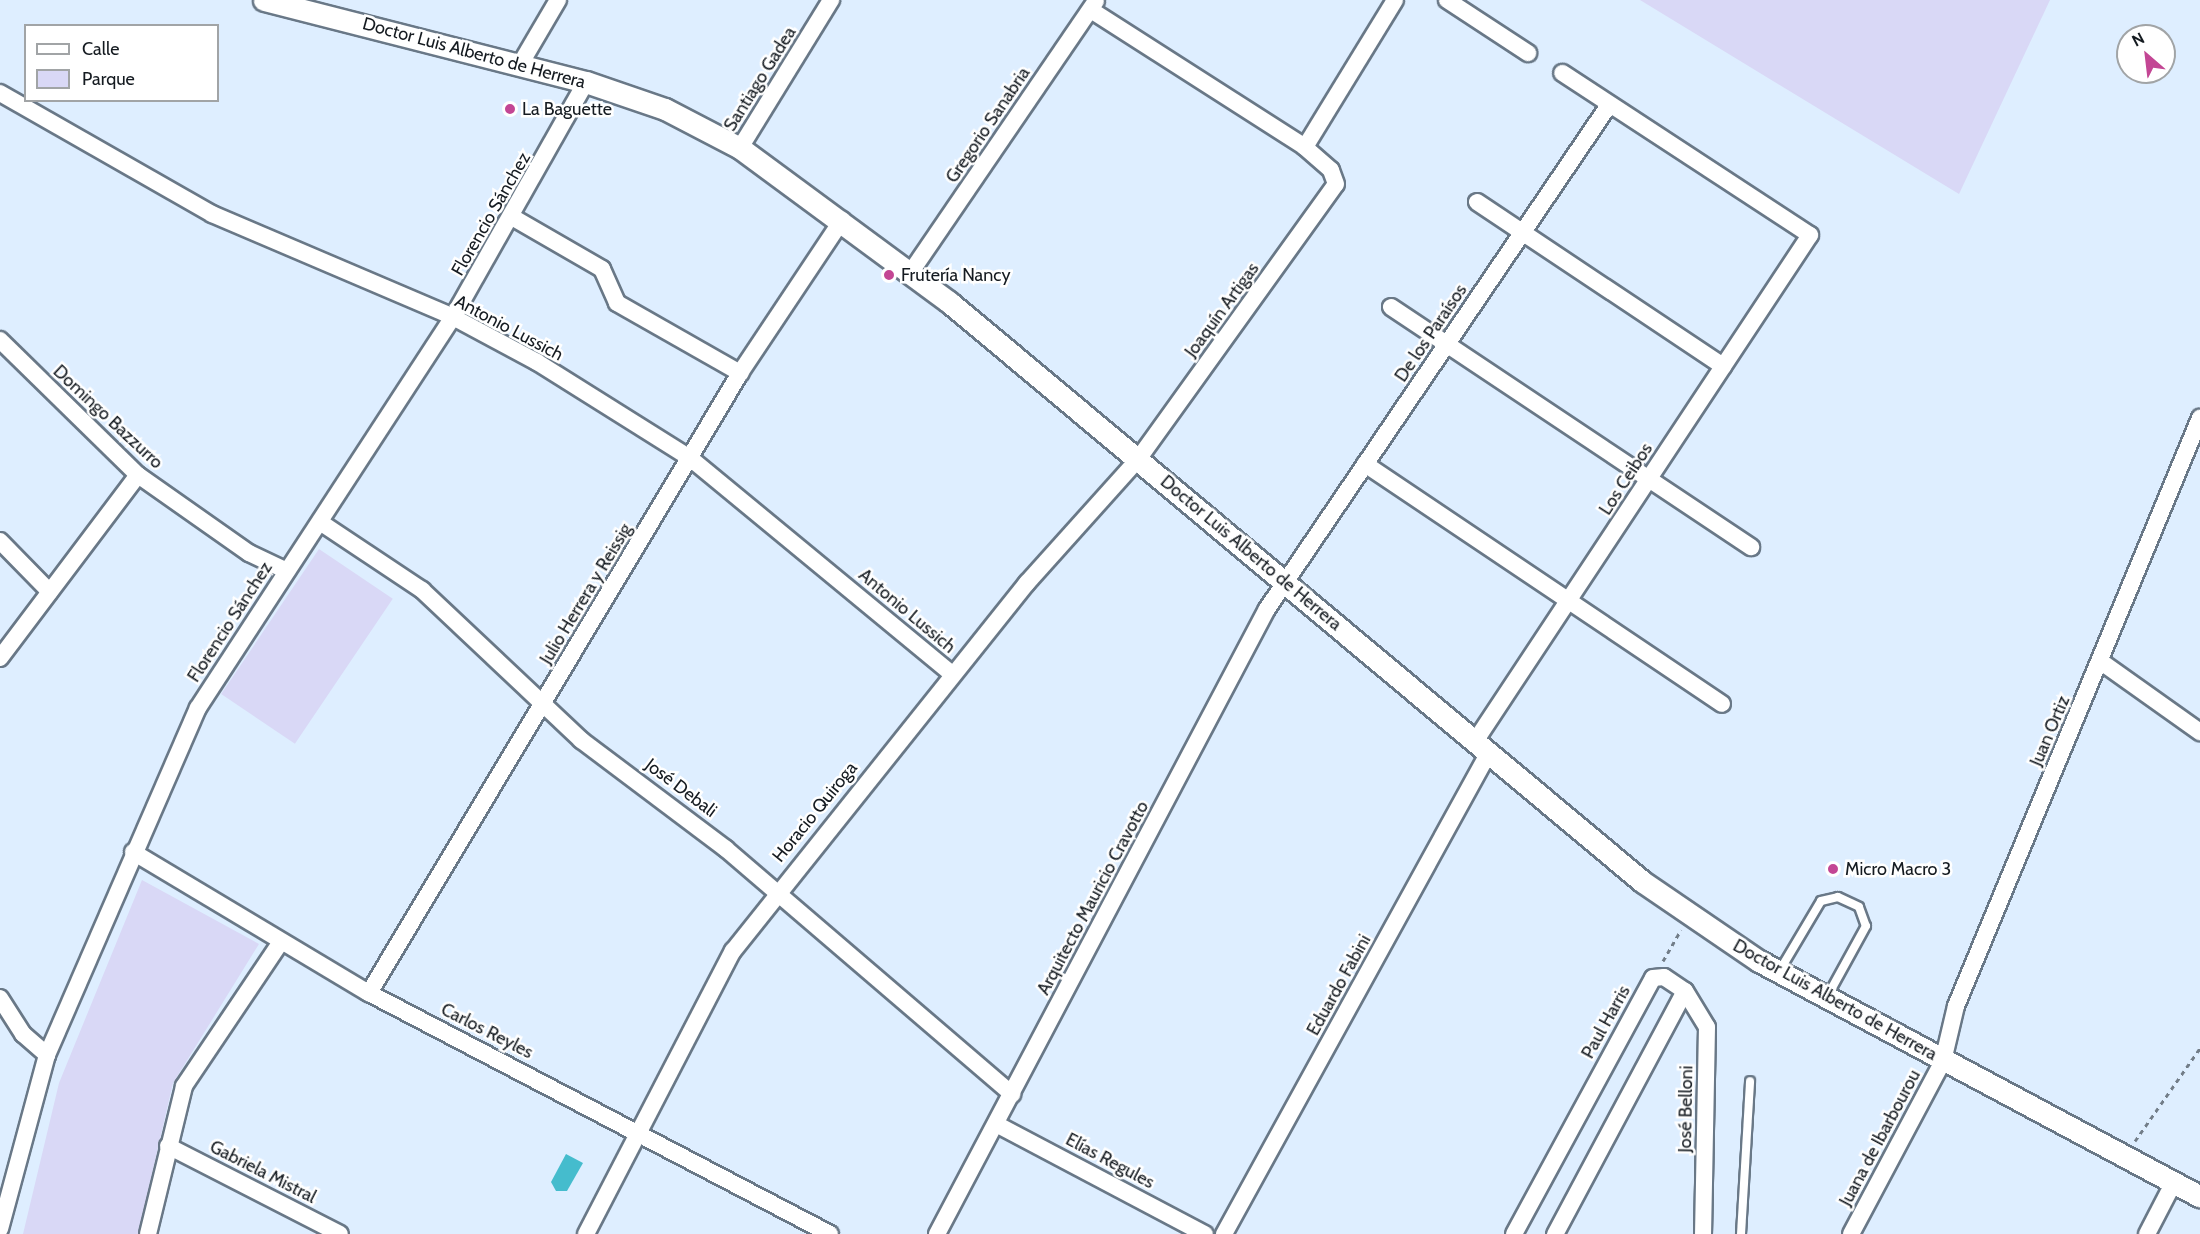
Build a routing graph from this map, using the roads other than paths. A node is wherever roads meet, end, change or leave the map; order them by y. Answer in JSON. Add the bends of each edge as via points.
{"nodes":[{"id":1,"x":264,"y":0,"type":"edge"},
{"id":2,"x":558,"y":0,"type":"edge"},
{"id":3,"x":831,"y":0,"type":"edge"},
{"id":4,"x":1395,"y":0,"type":"edge"},
{"id":5,"x":1447,"y":0,"type":"edge"},
{"id":6,"x":1094,"y":5,"type":"edge"},
{"id":7,"x":1528,"y":53,"type":"dead end"},
{"id":8,"x":521,"y":63,"type":"junction"},
{"id":9,"x":1562,"y":73,"type":"dead end"},
{"id":10,"x":586,"y":82,"type":"junction"},
{"id":11,"x":0,"y":93,"type":"edge"},
{"id":12,"x":1609,"y":105,"type":"junction"},
{"id":13,"x":1305,"y":147,"type":"junction"},
{"id":14,"x":740,"y":148,"type":"junction"},
{"id":15,"x":1477,"y":202,"type":"dead end"},
{"id":16,"x":512,"y":217,"type":"junction"},
{"id":17,"x":842,"y":220,"type":"junction"},
{"id":18,"x":1522,"y":232,"type":"junction"},
{"id":19,"x":911,"y":272,"type":"junction"},
{"id":20,"x":1391,"y":307,"type":"dead end"},
{"id":21,"x":453,"y":317,"type":"junction"},
{"id":22,"x":0,"y":340,"type":"edge"},
{"id":23,"x":1446,"y":344,"type":"junction"},
{"id":24,"x":1724,"y":366,"type":"junction"},
{"id":25,"x":740,"y":373,"type":"junction"},
{"id":26,"x":2200,"y":418,"type":"edge"},
{"id":27,"x":690,"y":458,"type":"junction"},
{"id":28,"x":1139,"y":458,"type":"junction"},
{"id":29,"x":1365,"y":464,"type":"junction"},
{"id":30,"x":138,"y":475,"type":"junction"},
{"id":31,"x":1649,"y":479,"type":"junction"},
{"id":32,"x":320,"y":522,"type":"junction"},
{"id":33,"x":0,"y":541,"type":"edge"},
{"id":34,"x":1751,"y":547,"type":"dead end"},
{"id":35,"x":287,"y":570,"type":"junction"},
{"id":36,"x":1285,"y":582,"type":"junction"},
{"id":37,"x":50,"y":592,"type":"junction"},
{"id":38,"x":1570,"y":599,"type":"junction"},
{"id":39,"x":0,"y":658,"type":"edge"},
{"id":40,"x":2100,"y":661,"type":"junction"},
{"id":41,"x":952,"y":674,"type":"junction"},
{"id":42,"x":1722,"y":704,"type":"dead end"},
{"id":43,"x":541,"y":706,"type":"junction"},
{"id":44,"x":2200,"y":732,"type":"edge"},
{"id":45,"x":1481,"y":749,"type":"junction"},
{"id":46,"x":133,"y":852,"type":"junction"},
{"id":47,"x":775,"y":892,"type":"junction"},
{"id":48,"x":280,"y":943,"type":"junction"},
{"id":49,"x":1779,"y":972,"type":"junction"},
{"id":50,"x":1685,"y":991,"type":"junction"},
{"id":51,"x":369,"y":993,"type":"junction"},
{"id":52,"x":1827,"y":997,"type":"junction"},
{"id":53,"x":0,"y":998,"type":"edge"},
{"id":54,"x":47,"y":1055,"type":"junction"},
{"id":55,"x":1943,"y":1061,"type":"junction"},
{"id":56,"x":1750,"y":1081,"type":"dead end"},
{"id":57,"x":1012,"y":1094,"type":"junction"},
{"id":58,"x":996,"y":1124,"type":"junction"},
{"id":59,"x":639,"y":1131,"type":"junction"},
{"id":60,"x":168,"y":1146,"type":"junction"},
{"id":61,"x":2174,"y":1182,"type":"junction"},
{"id":62,"x":2200,"y":1196,"type":"edge"},
{"id":63,"x":0,"y":1229,"type":"edge"},
{"id":64,"x":147,"y":1234,"type":"edge"},
{"id":65,"x":340,"y":1234,"type":"edge"},
{"id":66,"x":586,"y":1234,"type":"edge"},
{"id":67,"x":830,"y":1234,"type":"edge"},
{"id":68,"x":937,"y":1234,"type":"edge"},
{"id":69,"x":1205,"y":1234,"type":"edge"},
{"id":70,"x":1224,"y":1234,"type":"edge"},
{"id":71,"x":1514,"y":1234,"type":"edge"},
{"id":72,"x":1555,"y":1234,"type":"edge"},
{"id":73,"x":1703,"y":1234,"type":"edge"},
{"id":74,"x":1741,"y":1234,"type":"edge"},
{"id":75,"x":1851,"y":1234,"type":"edge"},
{"id":76,"x":2146,"y":1234,"type":"edge"}],
"edges":[{"from":1,"to":8,"type":"street","name":"Doctor Luis Alberto de Herrera"},
{"from":2,"to":8,"type":"street"},
{"from":3,"to":14,"type":"street","name":"Santiago Gadea"},
{"from":4,"to":13,"type":"street"},
{"from":5,"to":7,"type":"street"},
{"from":6,"to":13,"type":"street"},
{"from":6,"to":19,"type":"street","name":"Gregorio Sanabria"},
{"from":8,"to":10,"type":"street","name":"Doctor Luis Alberto de Herrera"},
{"from":9,"to":12,"type":"street"},
{"from":10,"to":14,"type":"street","name":"Doctor Luis Alberto de Herrera","via":[[665,110]]},
{"from":10,"to":16,"type":"street","name":"Florencio Sánchez"},
{"from":11,"to":21,"type":"street","name":"Antonio Lussich","via":[[212,214]]},
{"from":12,"to":18,"type":"street","name":"De los Paraísos"},
{"from":12,"to":24,"type":"street","name":"Los Ceibos","via":[[1810,235]]},
{"from":13,"to":28,"type":"street","name":"Joaquín Artigas","via":[[1331,170],[1336,184]]},
{"from":14,"to":17,"type":"street","name":"Doctor Luis Alberto de Herrera"},
{"from":15,"to":18,"type":"street"},
{"from":16,"to":21,"type":"street","name":"Florencio Sánchez"},
{"from":16,"to":25,"type":"street","via":[[602,269],[617,303]]},
{"from":17,"to":19,"type":"street","name":"Doctor Luis Alberto de Herrera"},
{"from":17,"to":25,"type":"street","name":"Julio Herrera y Reissig"},
{"from":18,"to":23,"type":"street","name":"De los Paraísos"},
{"from":18,"to":24,"type":"street"},
{"from":19,"to":28,"type":"street","name":"Doctor Luis Alberto de Herrera"},
{"from":20,"to":23,"type":"street"},
{"from":21,"to":27,"type":"street","name":"Antonio Lussich","via":[[537,362]]},
{"from":21,"to":32,"type":"street","name":"Florencio Sánchez"},
{"from":22,"to":30,"type":"street","name":"Domingo Bazzurro"},
{"from":23,"to":29,"type":"street","name":"De los Paraísos"},
{"from":23,"to":31,"type":"street"},
{"from":24,"to":31,"type":"street","name":"Los Ceibos"},
{"from":25,"to":27,"type":"street","name":"Julio Herrera y Reissig"},
{"from":26,"to":40,"type":"street","name":"Juan Ortiz"},
{"from":27,"to":41,"type":"street","name":"Antonio Lussich"},
{"from":27,"to":43,"type":"street","name":"Julio Herrera y Reissig"},
{"from":28,"to":36,"type":"street","name":"Doctor Luis Alberto de Herrera"},
{"from":28,"to":41,"type":"street","name":"Horacio Quiroga"},
{"from":29,"to":36,"type":"street","name":"De los Paraísos"},
{"from":29,"to":38,"type":"street"},
{"from":30,"to":35,"type":"street","name":"Domingo Bazzurro","via":[[249,553]]},
{"from":30,"to":37,"type":"street"},
{"from":31,"to":34,"type":"street"},
{"from":31,"to":38,"type":"street","name":"Los Ceibos"},
{"from":32,"to":35,"type":"street","name":"Florencio Sánchez"},
{"from":32,"to":43,"type":"street","name":"José Debali","via":[[422,590]]},
{"from":33,"to":37,"type":"street"},
{"from":35,"to":46,"type":"street","name":"Florencio Sánchez","via":[[198,708]]},
{"from":36,"to":45,"type":"street","name":"Doctor Luis Alberto de Herrera"},
{"from":36,"to":57,"type":"street","name":"Arquitecto Mauricio Cravotto"},
{"from":37,"to":39,"type":"street"},
{"from":38,"to":42,"type":"street"},
{"from":38,"to":45,"type":"street","name":"Los Ceibos"},
{"from":40,"to":44,"type":"street"},
{"from":40,"to":55,"type":"street","name":"Juan Ortiz","via":[[1956,1006]]},
{"from":41,"to":47,"type":"street","name":"Horacio Quiroga"},
{"from":43,"to":47,"type":"street","name":"José Debali","via":[[664,798]]},
{"from":43,"to":51,"type":"street","name":"Julio Herrera y Reissig"},
{"from":45,"to":49,"type":"street","name":"Doctor Luis Alberto de Herrera","via":[[1690,914]]},
{"from":45,"to":70,"type":"street","name":"Eduardo Fabini"},
{"from":46,"to":48,"type":"street","name":"Carlos Reyles"},
{"from":46,"to":54,"type":"street","name":"Florencio Sánchez"},
{"from":47,"to":57,"type":"street","name":"José Debali"},
{"from":47,"to":59,"type":"street","name":"Horacio Quiroga","via":[[733,951]]},
{"from":48,"to":51,"type":"street","name":"Carlos Reyles"},
{"from":48,"to":60,"type":"street","via":[[184,1086]]},
{"from":49,"to":52,"type":"street","name":"Doctor Luis Alberto de Herrera"},
{"from":49,"to":52,"type":"lane","via":[[1821,901],[1849,901],[1859,907],[1866,926]]},
{"from":50,"to":71,"type":"street","name":"Paul Harris","via":[[1664,978],[1653,978]]},
{"from":50,"to":72,"type":"street"},
{"from":50,"to":73,"type":"street","name":"José Belloni","via":[[1707,1027]]},
{"from":51,"to":59,"type":"street","name":"Carlos Reyles"},
{"from":52,"to":55,"type":"street","name":"Doctor Luis Alberto de Herrera"},
{"from":53,"to":54,"type":"street","via":[[23,1034]]},
{"from":54,"to":63,"type":"street","name":"Florencio Sánchez"},
{"from":55,"to":61,"type":"street","name":"Doctor Luis Alberto de Herrera"},
{"from":55,"to":75,"type":"street","name":"Juana de Ibarbourou"},
{"from":56,"to":74,"type":"lane"},
{"from":57,"to":58,"type":"street","name":"Arquitecto Mauricio Cravotto"},
{"from":58,"to":68,"type":"street","name":"Arquitecto Mauricio Cravotto"},
{"from":58,"to":69,"type":"street","name":"Elías Regules"},
{"from":59,"to":66,"type":"street","name":"Horacio Quiroga"},
{"from":59,"to":67,"type":"street","name":"Carlos Reyles"},
{"from":60,"to":64,"type":"street"},
{"from":60,"to":65,"type":"street","name":"Gabriela Mistral"},
{"from":61,"to":62,"type":"street","name":"Doctor Luis Alberto de Herrera"},
{"from":61,"to":76,"type":"street"}]}
